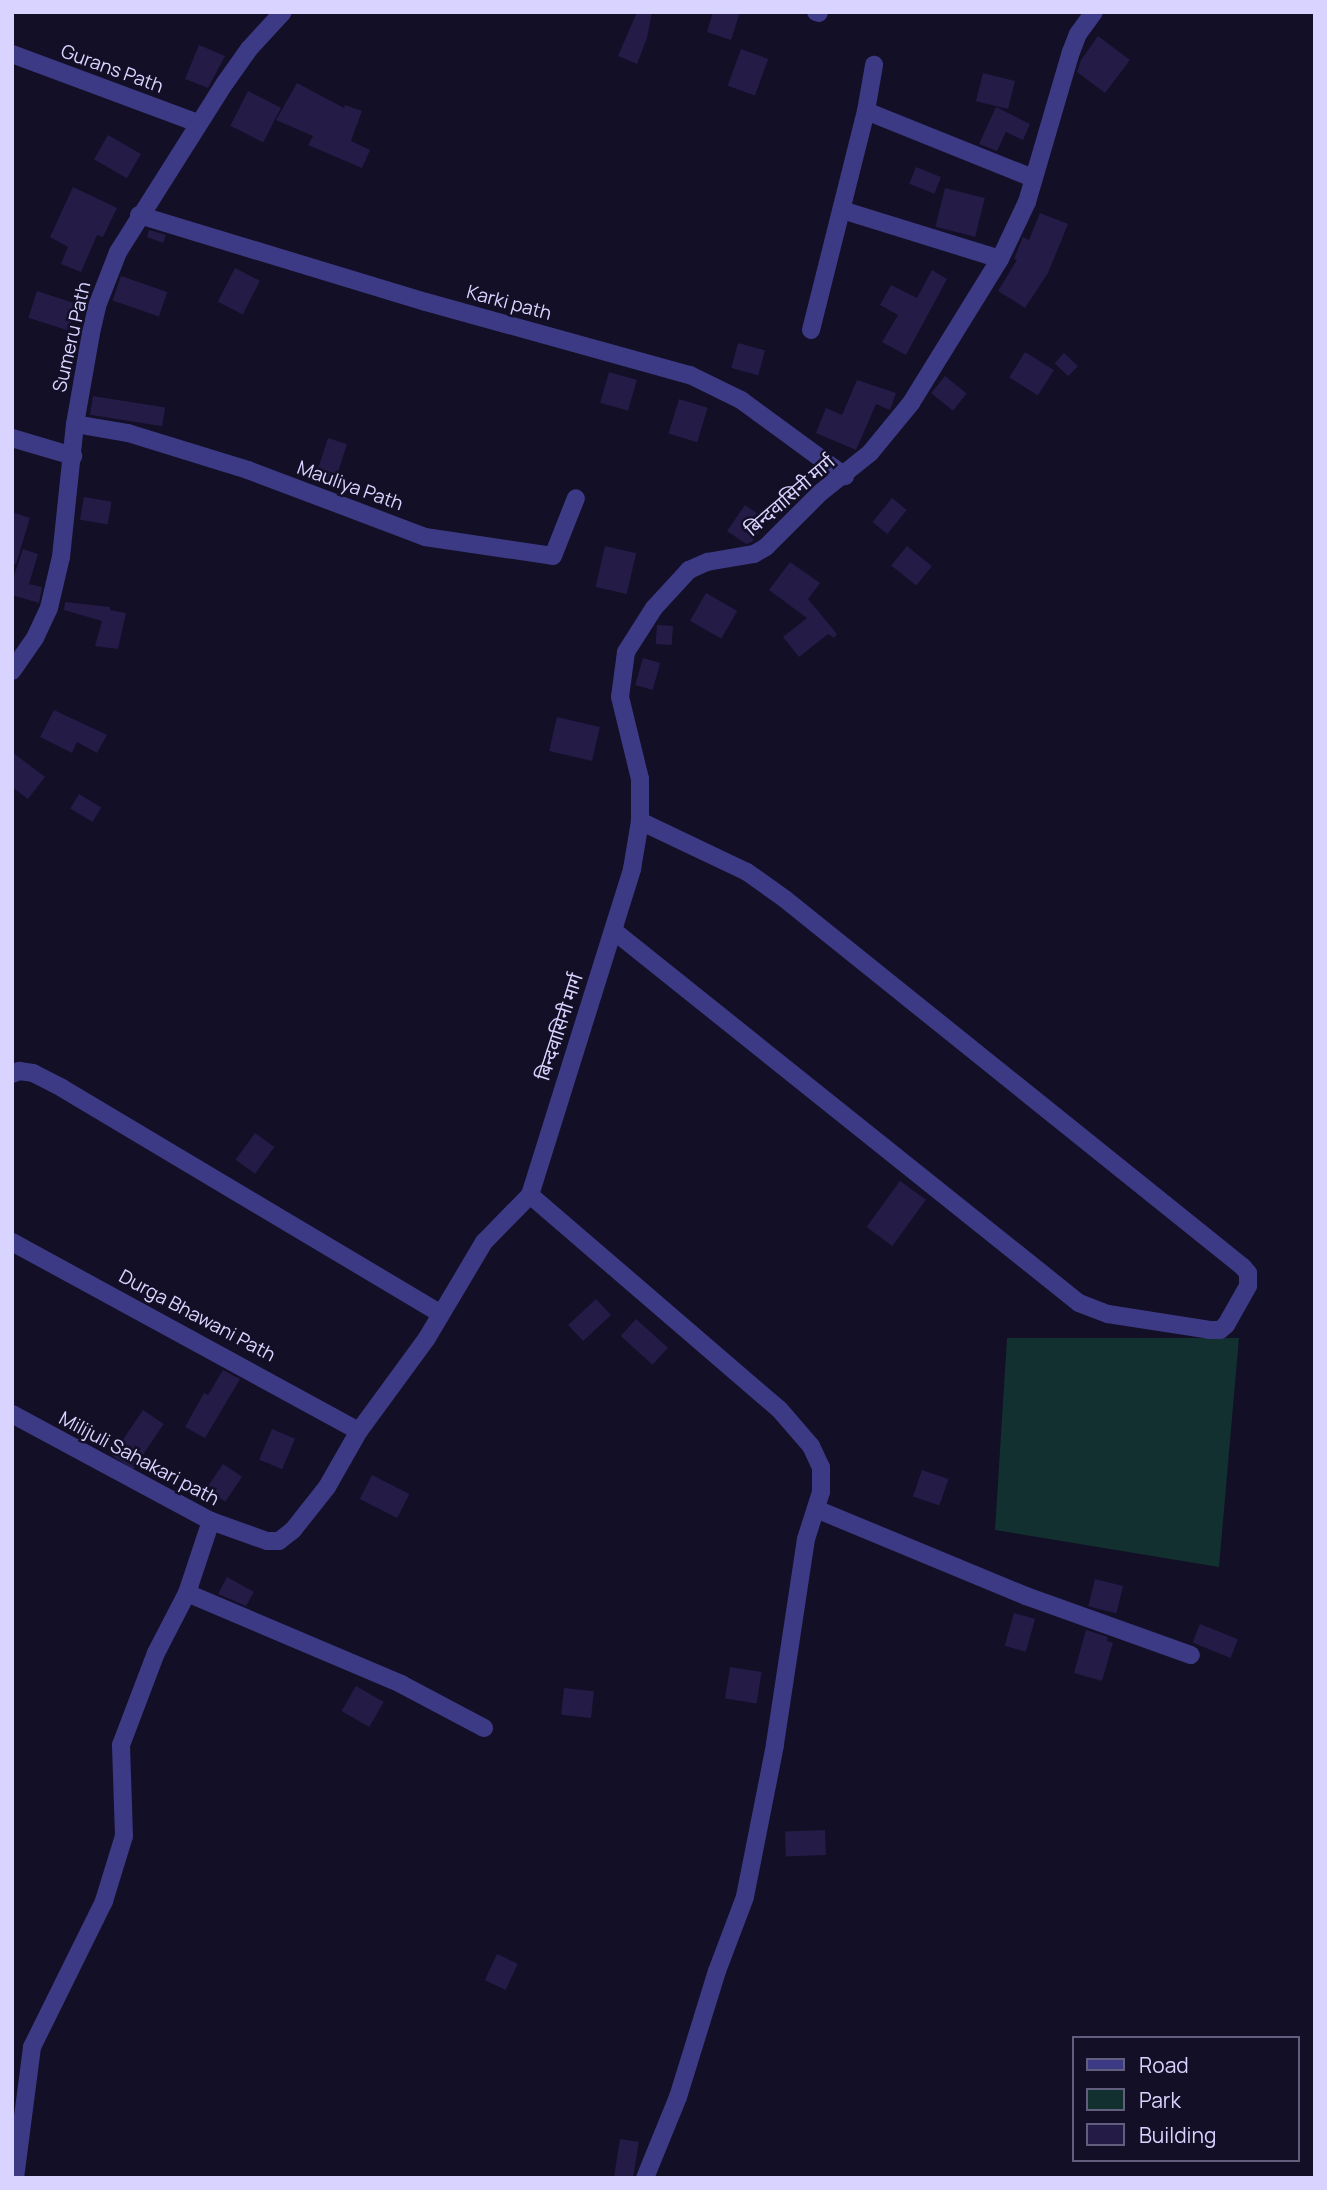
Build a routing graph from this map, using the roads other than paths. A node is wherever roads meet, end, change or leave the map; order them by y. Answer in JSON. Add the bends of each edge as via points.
{"nodes":[{"id":1,"x":283,"y":12,"type":"edge"},
{"id":2,"x":1094,"y":12,"type":"edge"},
{"id":3,"x":12,"y":54,"type":"edge"},
{"id":4,"x":874,"y":65,"type":"dead end"},
{"id":5,"x":866,"y":111,"type":"junction"},
{"id":6,"x":198,"y":123,"type":"junction"},
{"id":7,"x":1033,"y":178,"type":"junction"},
{"id":8,"x":842,"y":210,"type":"junction"},
{"id":9,"x":139,"y":215,"type":"junction"},
{"id":10,"x":1000,"y":258,"type":"junction"},
{"id":11,"x":811,"y":330,"type":"dead end"},
{"id":12,"x":75,"y":424,"type":"junction"},
{"id":13,"x":12,"y":438,"type":"edge"},
{"id":14,"x":74,"y":456,"type":"junction"},
{"id":15,"x":845,"y":476,"type":"junction"},
{"id":16,"x":576,"y":498,"type":"dead end"},
{"id":17,"x":12,"y":671,"type":"edge"},
{"id":18,"x":640,"y":821,"type":"junction"},
{"id":19,"x":614,"y":931,"type":"junction"},
{"id":20,"x":12,"y":1074,"type":"edge"},
{"id":21,"x":530,"y":1195,"type":"junction"},
{"id":22,"x":12,"y":1242,"type":"edge"},
{"id":23,"x":439,"y":1313,"type":"junction"},
{"id":24,"x":12,"y":1414,"type":"edge"},
{"id":25,"x":359,"y":1431,"type":"junction"},
{"id":26,"x":816,"y":1508,"type":"junction"},
{"id":27,"x":211,"y":1521,"type":"junction"},
{"id":28,"x":187,"y":1593,"type":"junction"},
{"id":29,"x":1191,"y":1655,"type":"dead end"},
{"id":30,"x":484,"y":1728,"type":"dead end"},
{"id":31,"x":15,"y":2178,"type":"edge"},
{"id":32,"x":645,"y":2178,"type":"edge"}],
"edges":[{"from":1,"to":6,"type":"street","name":"Sumeru Path","via":[[249,49]]},
{"from":2,"to":7,"type":"street","name":"बिन्दवासिनी मार्ग","via":[[1071,52]]},
{"from":3,"to":6,"type":"street","name":"Gurans Path"},
{"from":4,"to":5,"type":"street"},
{"from":5,"to":7,"type":"street"},
{"from":5,"to":8,"type":"street"},
{"from":6,"to":9,"type":"street","name":"Sumeru Path"},
{"from":7,"to":10,"type":"street","name":"बिन्दवासिनी मार्ग","via":[[1027,202]]},
{"from":8,"to":10,"type":"street"},
{"from":8,"to":11,"type":"street"},
{"from":9,"to":12,"type":"street","name":"Sumeru Path","via":[[118,252],[97,306]]},
{"from":9,"to":15,"type":"street","name":"Karki path","via":[[426,302],[690,375],[741,400]]},
{"from":10,"to":15,"type":"street","name":"बिन्दवासिनी मार्ग","via":[[911,403]]},
{"from":12,"to":14,"type":"street","name":"Sumeru Path"},
{"from":12,"to":16,"type":"street","name":"Mauliya Path","via":[[128,433],[248,470],[425,537],[553,556]]},
{"from":13,"to":14,"type":"street"},
{"from":14,"to":17,"type":"street","name":"Sumeru Path","via":[[49,608]]},
{"from":15,"to":18,"type":"street","name":"बिन्दवासिनी मार्ग","via":[[820,493],[766,547],[689,570],[671,586],[636,635],[626,652],[620,697],[640,779]]},
{"from":18,"to":19,"type":"street","name":"बिन्दवासिनी मार्ग"},
{"from":18,"to":19,"type":"street","via":[[747,872],[785,899],[1243,1267],[1248,1286],[1226,1325],[1210,1330],[1108,1314],[1079,1303]]},
{"from":19,"to":21,"type":"street","name":"बिन्दवासिनी मार्ग"},
{"from":20,"to":23,"type":"street","via":[[19,1070],[33,1073],[62,1088]]},
{"from":21,"to":23,"type":"street","name":"Milijuli Sahakari path","via":[[484,1242]]},
{"from":21,"to":26,"type":"street","via":[[793,1424],[821,1467]]},
{"from":22,"to":25,"type":"street","name":"Durga Bhawani Path"},
{"from":23,"to":25,"type":"street","name":"Milijuli Sahakari path","via":[[416,1355]]},
{"from":24,"to":27,"type":"street","name":"Milijuli Sahakari path"},
{"from":25,"to":27,"type":"street","name":"Milijuli Sahakari path","via":[[327,1487],[293,1530],[275,1542]]},
{"from":26,"to":29,"type":"street","via":[[1026,1596]]},
{"from":26,"to":32,"type":"street","via":[[806,1539],[775,1745],[745,1897],[678,2097]]},
{"from":27,"to":28,"type":"street"},
{"from":28,"to":30,"type":"street","via":[[401,1684]]},
{"from":28,"to":31,"type":"street","via":[[156,1653],[121,1745],[124,1836],[104,1901],[32,2047]]}]}
